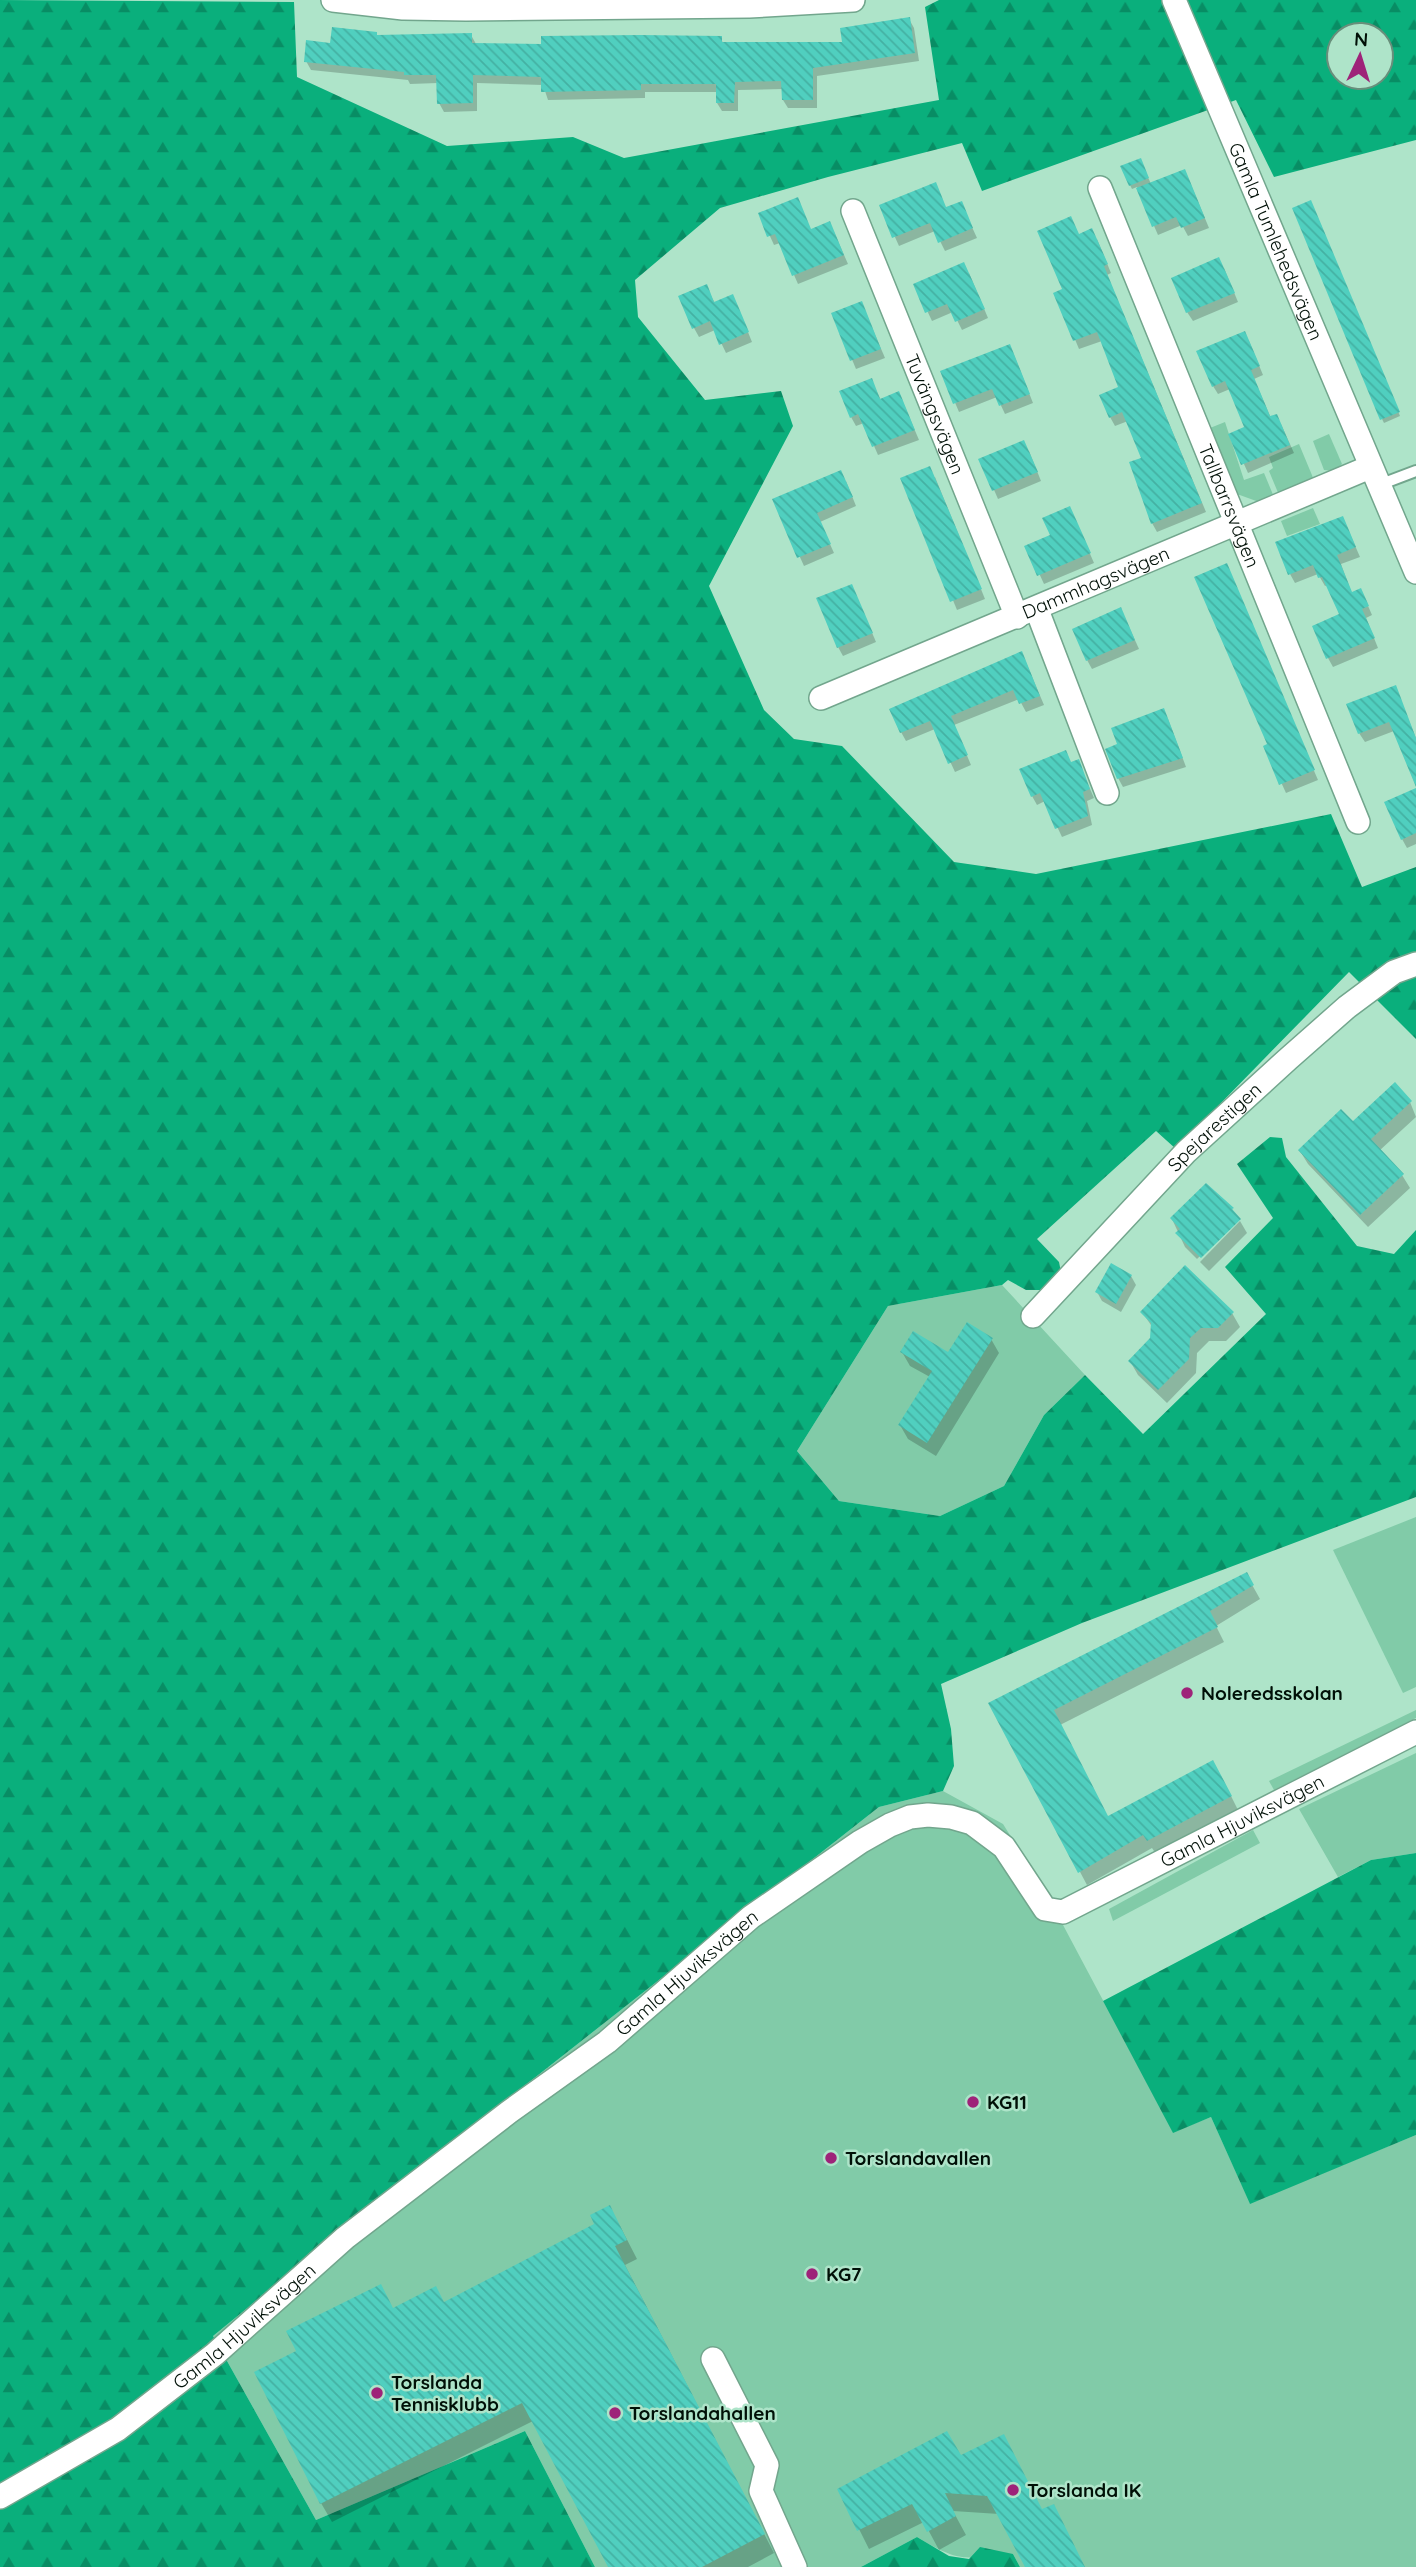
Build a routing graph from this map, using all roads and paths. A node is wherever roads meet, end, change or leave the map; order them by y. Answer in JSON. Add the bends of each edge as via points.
{"nodes":[{"id":1,"x":333,"y":0,"type":"edge"},
{"id":2,"x":853,"y":0,"type":"edge"},
{"id":3,"x":1174,"y":0,"type":"edge"},
{"id":4,"x":632,"y":3,"type":"edge"},
{"id":5,"x":1100,"y":188,"type":"dead end"},
{"id":6,"x":853,"y":211,"type":"dead end"},
{"id":7,"x":1416,"y":471,"type":"edge"},
{"id":8,"x":1374,"y":476,"type":"junction"},
{"id":9,"x":1239,"y":524,"type":"junction"},
{"id":10,"x":1416,"y":572,"type":"edge"},
{"id":11,"x":1027,"y":613,"type":"junction"},
{"id":12,"x":821,"y":698,"type":"dead end"},
{"id":13,"x":1107,"y":793,"type":"dead end"},
{"id":14,"x":1358,"y":822,"type":"dead end"},
{"id":15,"x":1416,"y":964,"type":"edge"},
{"id":16,"x":1033,"y":1316,"type":"dead end"},
{"id":17,"x":1416,"y":1732,"type":"edge"},
{"id":18,"x":713,"y":2359,"type":"dead end"},
{"id":19,"x":0,"y":2497,"type":"edge"},
{"id":20,"x":794,"y":2567,"type":"edge"}],
"edges":[{"from":1,"to":4,"type":"street","via":[[403,8]]},
{"from":2,"to":4,"type":"street","via":[[750,6]]},
{"from":3,"to":8,"type":"street","name":"Gamla Tumlehedsvägen"},
{"from":5,"to":9,"type":"street","name":"Tallbarrsvägen"},
{"from":6,"to":11,"type":"street","name":"Tuvängsvägen"},
{"from":7,"to":8,"type":"lane"},
{"from":8,"to":9,"type":"street","name":"Dammhagsvägen"},
{"from":8,"to":10,"type":"street","name":"Gamla Tumlehedsvägen"},
{"from":9,"to":11,"type":"street","name":"Dammhagsvägen"},
{"from":9,"to":14,"type":"street","name":"Tallbarrsvägen"},
{"from":11,"to":12,"type":"street","name":"Dammhagsvägen"},
{"from":11,"to":13,"type":"street","name":"Tuvängsvägen"},
{"from":15,"to":16,"type":"street","name":"Spejarestigen","via":[[1394,972],[1347,1007],[1186,1152]]},
{"from":17,"to":19,"type":"street","name":"Gamla Hjuviksvägen","via":[[1063,1912],[1045,1909],[1004,1847],[972,1823],[928,1815],[890,1825],[751,1917],[607,2042],[345,2238],[215,2354],[118,2430]]},
{"from":18,"to":20,"type":"street","via":[[767,2465],[761,2491]]}]}
